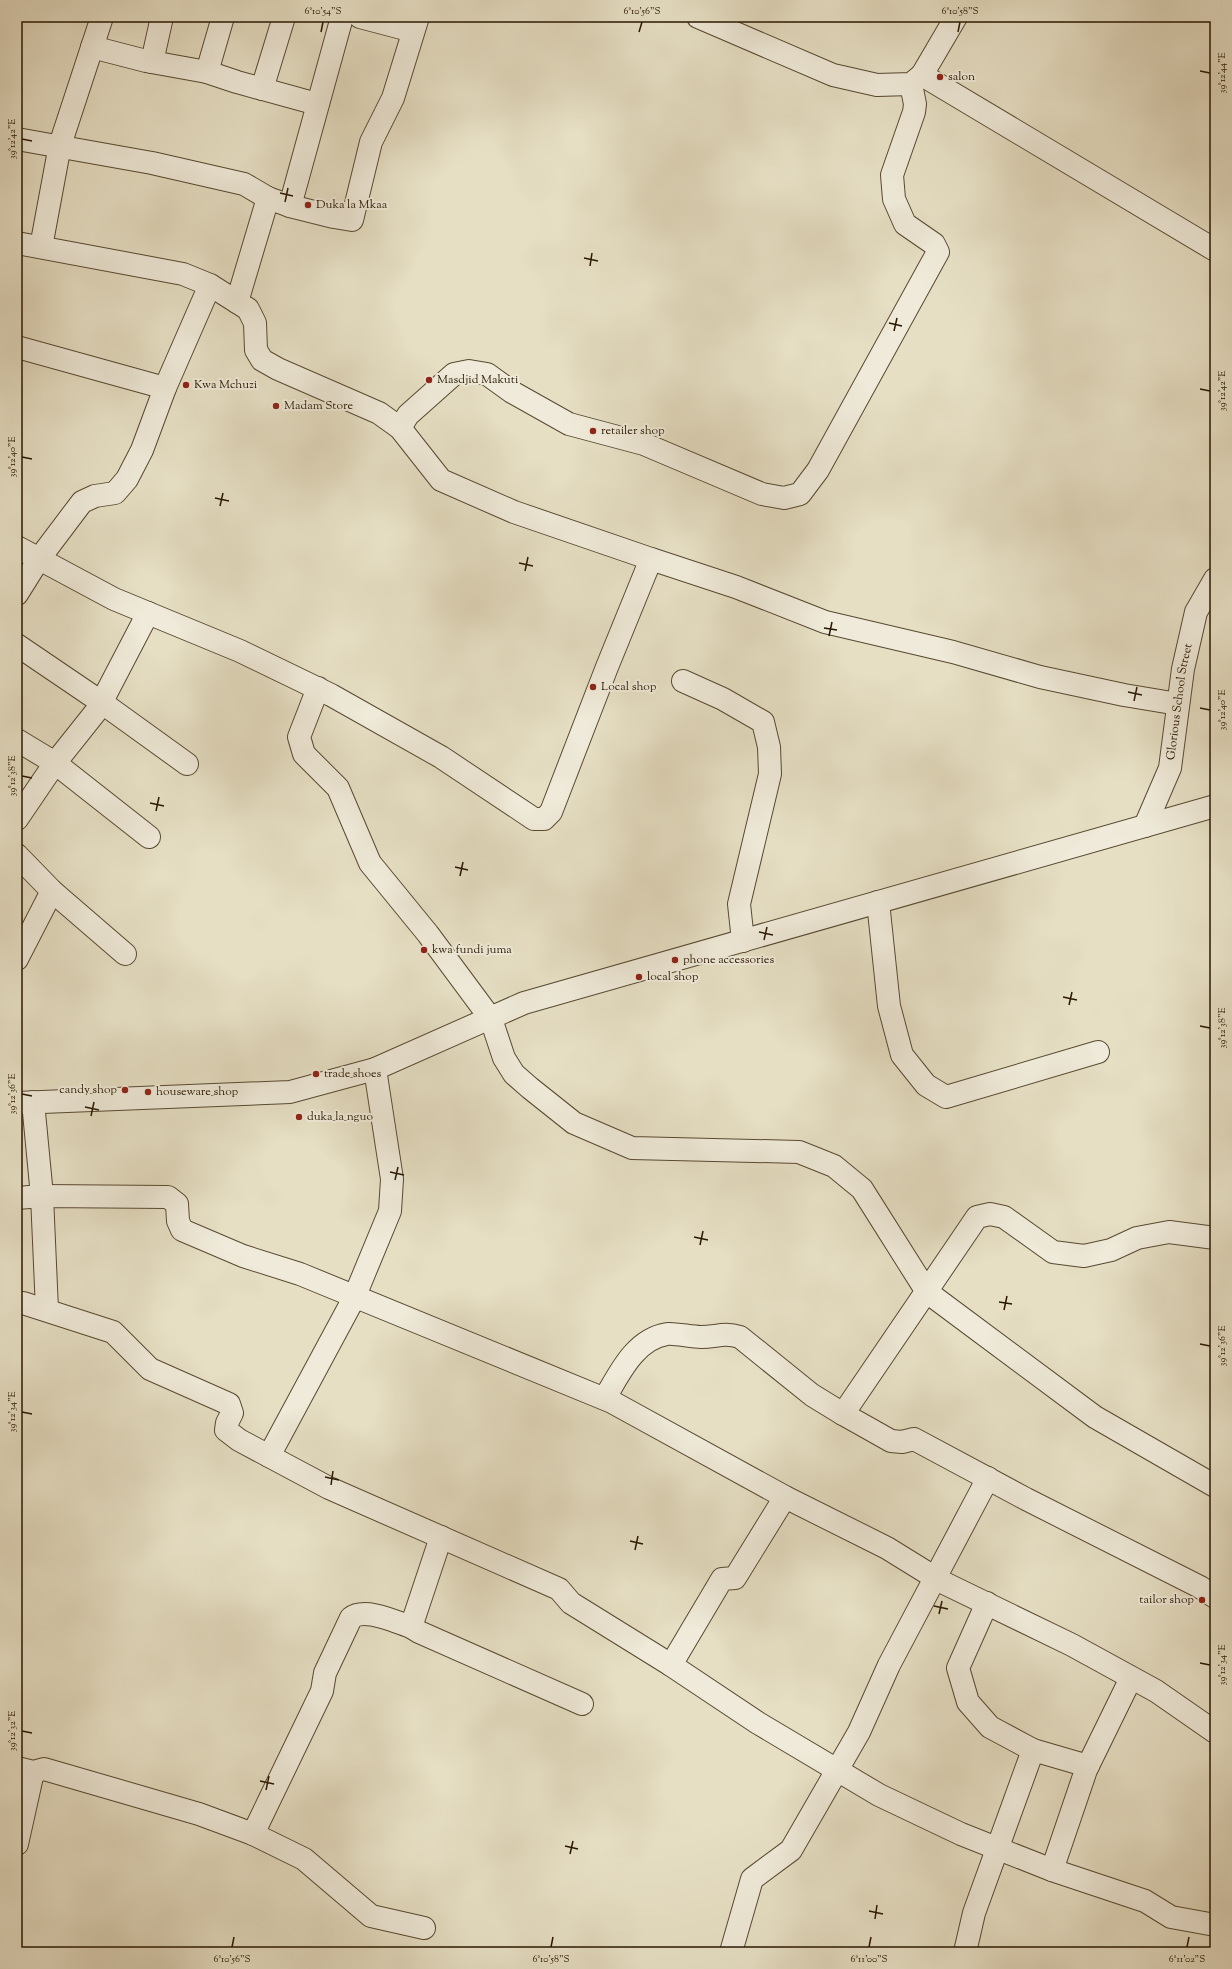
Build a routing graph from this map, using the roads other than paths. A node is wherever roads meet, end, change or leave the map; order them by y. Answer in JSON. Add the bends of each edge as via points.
{"nodes":[{"id":1,"x":102,"y":17,"type":"edge"},
{"id":2,"x":162,"y":17,"type":"edge"},
{"id":3,"x":223,"y":17,"type":"edge"},
{"id":4,"x":284,"y":17,"type":"edge"},
{"id":5,"x":342,"y":17,"type":"edge"},
{"id":6,"x":360,"y":17,"type":"edge"},
{"id":7,"x":698,"y":17,"type":"edge"},
{"id":8,"x":956,"y":17,"type":"edge"},
{"id":9,"x":416,"y":24,"type":"edge"},
{"id":10,"x":92,"y":47,"type":"junction"},
{"id":11,"x":152,"y":62,"type":"junction"},
{"id":12,"x":207,"y":72,"type":"junction"},
{"id":13,"x":916,"y":80,"type":"junction"},
{"id":14,"x":262,"y":89,"type":"junction"},
{"id":15,"x":317,"y":104,"type":"junction"},
{"id":16,"x":17,"y":139,"type":"edge"},
{"id":17,"x":60,"y":145,"type":"junction"},
{"id":18,"x":268,"y":198,"type":"junction"},
{"id":19,"x":290,"y":206,"type":"junction"},
{"id":20,"x":17,"y":244,"type":"edge"},
{"id":21,"x":41,"y":247,"type":"junction"},
{"id":22,"x":1215,"y":250,"type":"edge"},
{"id":23,"x":210,"y":285,"type":"junction"},
{"id":24,"x":237,"y":302,"type":"junction"},
{"id":25,"x":17,"y":347,"type":"edge"},
{"id":26,"x":165,"y":388,"type":"junction"},
{"id":27,"x":400,"y":428,"type":"junction"},
{"id":28,"x":17,"y":547,"type":"edge"},
{"id":29,"x":39,"y":559,"type":"junction"},
{"id":30,"x":651,"y":559,"type":"junction"},
{"id":31,"x":1215,"y":579,"type":"edge"},
{"id":32,"x":17,"y":594,"type":"edge"},
{"id":33,"x":148,"y":613,"type":"junction"},
{"id":34,"x":17,"y":645,"type":"edge"},
{"id":35,"x":684,"y":681,"type":"dead end"},
{"id":36,"x":318,"y":688,"type":"junction"},
{"id":37,"x":101,"y":702,"type":"junction"},
{"id":38,"x":1178,"y":704,"type":"junction"},
{"id":39,"x":17,"y":740,"type":"edge"},
{"id":40,"x":55,"y":763,"type":"junction"},
{"id":41,"x":187,"y":764,"type":"dead end"},
{"id":42,"x":1215,"y":806,"type":"edge"},
{"id":43,"x":17,"y":819,"type":"edge"},
{"id":44,"x":1145,"y":826,"type":"junction"},
{"id":45,"x":149,"y":837,"type":"dead end"},
{"id":46,"x":17,"y":855,"type":"edge"},
{"id":47,"x":52,"y":891,"type":"junction"},
{"id":48,"x":878,"y":902,"type":"junction"},
{"id":49,"x":743,"y":941,"type":"junction"},
{"id":50,"x":125,"y":954,"type":"dead end"},
{"id":51,"x":17,"y":959,"type":"edge"},
{"id":52,"x":491,"y":1019,"type":"junction"},
{"id":53,"x":1098,"y":1052,"type":"dead end"},
{"id":54,"x":375,"y":1069,"type":"junction"},
{"id":55,"x":25,"y":1103,"type":"edge"},
{"id":56,"x":42,"y":1196,"type":"junction"},
{"id":57,"x":17,"y":1198,"type":"edge"},
{"id":58,"x":1215,"y":1238,"type":"edge"},
{"id":59,"x":928,"y":1292,"type":"junction"},
{"id":60,"x":354,"y":1298,"type":"junction"},
{"id":61,"x":17,"y":1304,"type":"edge"},
{"id":62,"x":47,"y":1310,"type":"junction"},
{"id":63,"x":605,"y":1398,"type":"junction"},
{"id":64,"x":843,"y":1414,"type":"junction"},
{"id":65,"x":269,"y":1456,"type":"junction"},
{"id":66,"x":988,"y":1478,"type":"junction"},
{"id":67,"x":1215,"y":1486,"type":"edge"},
{"id":68,"x":785,"y":1497,"type":"junction"},
{"id":69,"x":441,"y":1537,"type":"junction"},
{"id":70,"x":935,"y":1577,"type":"junction"},
{"id":71,"x":1215,"y":1597,"type":"edge"},
{"id":72,"x":987,"y":1603,"type":"junction"},
{"id":73,"x":411,"y":1627,"type":"junction"},
{"id":74,"x":671,"y":1665,"type":"junction"},
{"id":75,"x":1131,"y":1678,"type":"junction"},
{"id":76,"x":582,"y":1704,"type":"dead end"},
{"id":77,"x":1215,"y":1732,"type":"edge"},
{"id":78,"x":1033,"y":1750,"type":"junction"},
{"id":79,"x":1088,"y":1766,"type":"junction"},
{"id":80,"x":25,"y":1770,"type":"edge"},
{"id":81,"x":838,"y":1771,"type":"junction"},
{"id":82,"x":253,"y":1834,"type":"junction"},
{"id":83,"x":17,"y":1844,"type":"edge"},
{"id":84,"x":998,"y":1849,"type":"junction"},
{"id":85,"x":1052,"y":1870,"type":"junction"},
{"id":86,"x":1215,"y":1925,"type":"edge"},
{"id":87,"x":424,"y":1928,"type":"dead end"},
{"id":88,"x":731,"y":1952,"type":"edge"},
{"id":89,"x":965,"y":1952,"type":"edge"}],
"edges":[{"from":1,"to":10,"type":"street"},
{"from":2,"to":11,"type":"street"},
{"from":3,"to":12,"type":"street"},
{"from":4,"to":14,"type":"street"},
{"from":5,"to":15,"type":"street"},
{"from":6,"to":9,"type":"street"},
{"from":7,"to":13,"type":"street","via":[[833,75],[876,85]]},
{"from":8,"to":13,"type":"street"},
{"from":9,"to":19,"type":"street","via":[[393,98],[371,142],[352,220],[334,218]]},
{"from":10,"to":11,"type":"street"},
{"from":10,"to":17,"type":"street"},
{"from":11,"to":12,"type":"street"},
{"from":12,"to":14,"type":"street"},
{"from":13,"to":22,"type":"street"},
{"from":13,"to":27,"type":"street","via":[[914,112],[892,176],[894,199],[906,224],[934,244],[938,252],[818,470],[800,494],[784,498],[762,494],[644,444],[569,424],[512,392],[487,374],[469,371],[454,374],[408,415]]},
{"from":14,"to":15,"type":"street"},
{"from":15,"to":19,"type":"street"},
{"from":16,"to":17,"type":"street"},
{"from":17,"to":18,"type":"street","via":[[244,184]]},
{"from":17,"to":21,"type":"street"},
{"from":18,"to":19,"type":"street"},
{"from":18,"to":24,"type":"street"},
{"from":20,"to":21,"type":"street"},
{"from":21,"to":23,"type":"street","via":[[184,274]]},
{"from":23,"to":24,"type":"street"},
{"from":23,"to":26,"type":"street"},
{"from":24,"to":27,"type":"street","via":[[252,314],[256,350],[262,360],[378,413]]},
{"from":25,"to":26,"type":"street"},
{"from":26,"to":29,"type":"street","via":[[142,450],[127,479],[115,493],[95,496],[82,502]]},
{"from":27,"to":30,"type":"street","via":[[441,480],[514,512]]},
{"from":28,"to":29,"type":"street"},
{"from":29,"to":32,"type":"street"},
{"from":29,"to":33,"type":"street","via":[[114,600]]},
{"from":30,"to":36,"type":"street","via":[[551,812],[544,818],[534,819],[441,757]]},
{"from":30,"to":38,"type":"street","via":[[736,587],[825,622],[953,652],[1040,677],[1124,696]]},
{"from":31,"to":38,"type":"street","name":"Glorious School Street","via":[[1196,612]]},
{"from":33,"to":36,"type":"street","via":[[240,651]]},
{"from":33,"to":37,"type":"street"},
{"from":34,"to":37,"type":"street"},
{"from":35,"to":49,"type":"street","via":[[763,722],[769,747],[770,774],[739,904]]},
{"from":36,"to":52,"type":"street","via":[[299,737],[304,754],[338,788],[370,863],[428,934]]},
{"from":37,"to":40,"type":"street"},
{"from":37,"to":41,"type":"street"},
{"from":38,"to":44,"type":"street","name":"Glorious School Street","via":[[1170,768]]},
{"from":39,"to":40,"type":"street"},
{"from":40,"to":43,"type":"street"},
{"from":40,"to":45,"type":"street"},
{"from":42,"to":44,"type":"street"},
{"from":44,"to":48,"type":"street"},
{"from":46,"to":47,"type":"street"},
{"from":47,"to":50,"type":"street"},
{"from":47,"to":51,"type":"street"},
{"from":48,"to":49,"type":"street"},
{"from":48,"to":53,"type":"street","via":[[889,1006],[902,1055],[926,1085],[946,1096]]},
{"from":49,"to":52,"type":"street","via":[[524,1003]]},
{"from":52,"to":54,"type":"street"},
{"from":52,"to":59,"type":"street","via":[[504,1058],[514,1074],[574,1123],[632,1148],[799,1152],[834,1166],[862,1189]]},
{"from":54,"to":55,"type":"street","via":[[290,1092]]},
{"from":54,"to":60,"type":"street","via":[[392,1179],[390,1210]]},
{"from":55,"to":56,"type":"street"},
{"from":56,"to":57,"type":"street"},
{"from":56,"to":60,"type":"street","via":[[168,1197],[177,1204],[178,1221],[182,1230],[243,1256],[300,1274]]},
{"from":56,"to":62,"type":"street"},
{"from":58,"to":59,"type":"street","via":[[1169,1232],[1137,1238],[1111,1250],[1084,1256],[1053,1252],[1004,1217],[990,1214],[977,1217]]},
{"from":59,"to":64,"type":"street"},
{"from":59,"to":67,"type":"street","via":[[1095,1417]]},
{"from":60,"to":63,"type":"street"},
{"from":60,"to":65,"type":"street"},
{"from":61,"to":62,"type":"street","via":[[23,1303]]},
{"from":62,"to":65,"type":"street","via":[[113,1332],[150,1369],[229,1404],[232,1412],[226,1430]]},
{"from":63,"to":64,"type":"street","via":[[623,1366],[638,1349],[654,1339],[668,1334],[703,1337],[728,1333],[740,1337],[812,1395]]},
{"from":63,"to":68,"type":"street"},
{"from":64,"to":66,"type":"street","via":[[891,1441],[914,1439]]},
{"from":65,"to":69,"type":"street","via":[[329,1488]]},
{"from":66,"to":70,"type":"street"},
{"from":66,"to":71,"type":"street"},
{"from":68,"to":70,"type":"street","via":[[887,1548]]},
{"from":68,"to":74,"type":"street","via":[[735,1578],[722,1579]]},
{"from":69,"to":73,"type":"street"},
{"from":69,"to":74,"type":"street","via":[[559,1589],[571,1603]]},
{"from":70,"to":72,"type":"street"},
{"from":70,"to":81,"type":"street"},
{"from":72,"to":75,"type":"street"},
{"from":72,"to":78,"type":"street","via":[[958,1668],[968,1702],[990,1727]]},
{"from":73,"to":76,"type":"street"},
{"from":73,"to":82,"type":"street","via":[[365,1613],[357,1613],[351,1618],[326,1672],[322,1691]]},
{"from":74,"to":81,"type":"street","via":[[758,1723]]},
{"from":75,"to":77,"type":"street","via":[[1156,1691]]},
{"from":75,"to":79,"type":"street"},
{"from":78,"to":79,"type":"street"},
{"from":78,"to":84,"type":"street"},
{"from":79,"to":85,"type":"street"},
{"from":80,"to":82,"type":"street","via":[[44,1769],[199,1814]]},
{"from":80,"to":83,"type":"street"},
{"from":81,"to":84,"type":"street","via":[[878,1795]]},
{"from":81,"to":88,"type":"street","via":[[791,1850],[752,1878]]},
{"from":82,"to":87,"type":"street","via":[[304,1859],[371,1916]]},
{"from":84,"to":85,"type":"street"},
{"from":84,"to":89,"type":"street","via":[[974,1913]]},
{"from":85,"to":86,"type":"street","via":[[1145,1900],[1171,1917]]}]}
